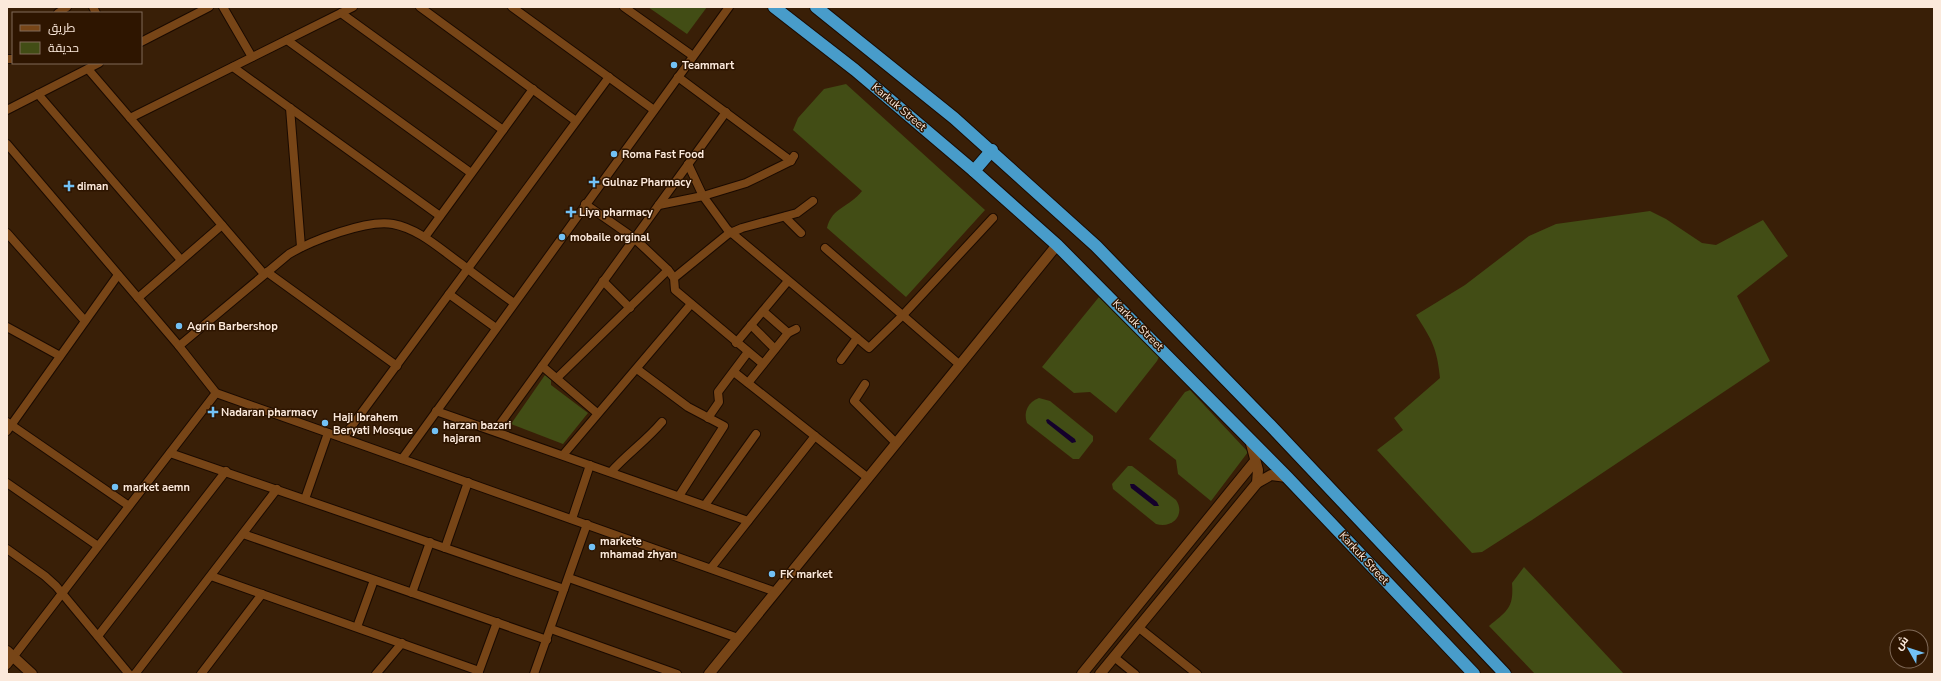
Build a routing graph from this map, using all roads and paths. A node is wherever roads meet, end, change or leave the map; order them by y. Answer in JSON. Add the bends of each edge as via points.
{"nodes":[{"id":1,"x":209,"y":7,"type":"edge"},
{"id":2,"x":223,"y":7,"type":"edge"},
{"id":3,"x":353,"y":7,"type":"edge"},
{"id":4,"x":420,"y":7,"type":"edge"},
{"id":5,"x":512,"y":7,"type":"edge"},
{"id":6,"x":624,"y":7,"type":"edge"},
{"id":7,"x":729,"y":7,"type":"edge"},
{"id":8,"x":774,"y":7,"type":"edge"},
{"id":9,"x":816,"y":7,"type":"edge"},
{"id":10,"x":340,"y":13,"type":"junction"},
{"id":11,"x":287,"y":40,"type":"junction"},
{"id":12,"x":142,"y":41,"type":"edge"},
{"id":13,"x":694,"y":56,"type":"junction"},
{"id":14,"x":252,"y":57,"type":"junction"},
{"id":15,"x":97,"y":64,"type":"edge"},
{"id":16,"x":233,"y":67,"type":"junction"},
{"id":17,"x":88,"y":68,"type":"junction"},
{"id":18,"x":609,"y":77,"type":"junction"},
{"id":19,"x":678,"y":77,"type":"junction"},
{"id":20,"x":533,"y":89,"type":"junction"},
{"id":21,"x":38,"y":94,"type":"junction"},
{"id":22,"x":290,"y":108,"type":"junction"},
{"id":23,"x":7,"y":110,"type":"edge"},
{"id":24,"x":654,"y":110,"type":"junction"},
{"id":25,"x":726,"y":112,"type":"junction"},
{"id":26,"x":130,"y":118,"type":"junction"},
{"id":27,"x":576,"y":121,"type":"junction"},
{"id":28,"x":503,"y":130,"type":"junction"},
{"id":29,"x":7,"y":144,"type":"edge"},
{"id":30,"x":992,"y":150,"type":"junction"},
{"id":31,"x":688,"y":164,"type":"junction"},
{"id":32,"x":974,"y":171,"type":"junction"},
{"id":33,"x":472,"y":173,"type":"junction"},
{"id":34,"x":703,"y":196,"type":"junction"},
{"id":35,"x":813,"y":201,"type":"dead end"},
{"id":36,"x":585,"y":204,"type":"junction"},
{"id":37,"x":658,"y":205,"type":"junction"},
{"id":38,"x":440,"y":216,"type":"junction"},
{"id":39,"x":785,"y":217,"type":"junction"},
{"id":40,"x":993,"y":218,"type":"dead end"},
{"id":41,"x":222,"y":225,"type":"junction"},
{"id":42,"x":731,"y":232,"type":"junction"},
{"id":43,"x":7,"y":233,"type":"edge"},
{"id":44,"x":801,"y":233,"type":"dead end"},
{"id":45,"x":425,"y":237,"type":"junction"},
{"id":46,"x":634,"y":238,"type":"junction"},
{"id":47,"x":1057,"y":245,"type":"junction"},
{"id":48,"x":301,"y":247,"type":"junction"},
{"id":49,"x":825,"y":248,"type":"dead end"},
{"id":50,"x":181,"y":260,"type":"junction"},
{"id":51,"x":468,"y":269,"type":"junction"},
{"id":52,"x":668,"y":270,"type":"junction"},
{"id":53,"x":266,"y":273,"type":"junction"},
{"id":54,"x":118,"y":275,"type":"junction"},
{"id":55,"x":674,"y":278,"type":"junction"},
{"id":56,"x":603,"y":281,"type":"junction"},
{"id":57,"x":788,"y":281,"type":"junction"},
{"id":58,"x":449,"y":294,"type":"junction"},
{"id":59,"x":138,"y":298,"type":"junction"},
{"id":60,"x":514,"y":303,"type":"junction"},
{"id":61,"x":691,"y":304,"type":"junction"},
{"id":62,"x":630,"y":308,"type":"junction"},
{"id":63,"x":763,"y":311,"type":"junction"},
{"id":64,"x":903,"y":315,"type":"junction"},
{"id":65,"x":85,"y":321,"type":"junction"},
{"id":66,"x":751,"y":325,"type":"junction"},
{"id":67,"x":7,"y":327,"type":"edge"},
{"id":68,"x":496,"y":328,"type":"junction"},
{"id":69,"x":796,"y":329,"type":"dead end"},
{"id":70,"x":788,"y":332,"type":"junction"},
{"id":71,"x":857,"y":338,"type":"junction"},
{"id":72,"x":736,"y":343,"type":"junction"},
{"id":73,"x":179,"y":346,"type":"junction"},
{"id":74,"x":775,"y":349,"type":"junction"},
{"id":75,"x":748,"y":352,"type":"junction"},
{"id":76,"x":60,"y":356,"type":"junction"},
{"id":77,"x":841,"y":360,"type":"dead end"},
{"id":78,"x":763,"y":364,"type":"junction"},
{"id":79,"x":960,"y":365,"type":"junction"},
{"id":80,"x":397,"y":366,"type":"junction"},
{"id":81,"x":542,"y":366,"type":"junction"},
{"id":82,"x":638,"y":369,"type":"junction"},
{"id":83,"x":734,"y":372,"type":"junction"},
{"id":84,"x":557,"y":378,"type":"junction"},
{"id":85,"x":748,"y":383,"type":"junction"},
{"id":86,"x":865,"y":384,"type":"dead end"},
{"id":87,"x":216,"y":393,"type":"junction"},
{"id":88,"x":436,"y":411,"type":"junction"},
{"id":89,"x":597,"y":413,"type":"junction"},
{"id":90,"x":708,"y":418,"type":"junction"},
{"id":91,"x":662,"y":422,"type":"dead end"},
{"id":92,"x":9,"y":426,"type":"edge"},
{"id":93,"x":495,"y":431,"type":"junction"},
{"id":94,"x":328,"y":433,"type":"junction"},
{"id":95,"x":756,"y":434,"type":"dead end"},
{"id":96,"x":815,"y":436,"type":"junction"},
{"id":97,"x":343,"y":438,"type":"junction"},
{"id":98,"x":1250,"y":440,"type":"junction"},
{"id":99,"x":896,"y":443,"type":"junction"},
{"id":100,"x":170,"y":453,"type":"junction"},
{"id":101,"x":563,"y":455,"type":"junction"},
{"id":102,"x":402,"y":459,"type":"junction"},
{"id":103,"x":1255,"y":461,"type":"junction"},
{"id":104,"x":590,"y":465,"type":"junction"},
{"id":105,"x":226,"y":472,"type":"junction"},
{"id":106,"x":611,"y":472,"type":"junction"},
{"id":107,"x":1287,"y":477,"type":"junction"},
{"id":108,"x":868,"y":478,"type":"junction"},
{"id":109,"x":468,"y":482,"type":"junction"},
{"id":110,"x":7,"y":483,"type":"edge"},
{"id":111,"x":1257,"y":483,"type":"junction"},
{"id":112,"x":277,"y":489,"type":"junction"},
{"id":113,"x":679,"y":496,"type":"junction"},
{"id":114,"x":305,"y":499,"type":"junction"},
{"id":115,"x":705,"y":505,"type":"junction"},
{"id":116,"x":129,"y":506,"type":"junction"},
{"id":117,"x":572,"y":519,"type":"junction"},
{"id":118,"x":748,"y":521,"type":"junction"},
{"id":119,"x":587,"y":524,"type":"junction"},
{"id":120,"x":243,"y":534,"type":"junction"},
{"id":121,"x":430,"y":542,"type":"junction"},
{"id":122,"x":98,"y":546,"type":"junction"},
{"id":123,"x":445,"y":548,"type":"junction"},
{"id":124,"x":7,"y":549,"type":"edge"},
{"id":125,"x":711,"y":568,"type":"junction"},
{"id":126,"x":211,"y":576,"type":"junction"},
{"id":127,"x":569,"y":578,"type":"junction"},
{"id":128,"x":374,"y":580,"type":"junction"},
{"id":129,"x":564,"y":589,"type":"junction"},
{"id":130,"x":776,"y":592,"type":"junction"},
{"id":131,"x":62,"y":593,"type":"junction"},
{"id":132,"x":412,"y":593,"type":"junction"},
{"id":133,"x":262,"y":594,"type":"junction"},
{"id":134,"x":497,"y":622,"type":"junction"},
{"id":135,"x":357,"y":627,"type":"junction"},
{"id":136,"x":1138,"y":627,"type":"junction"},
{"id":137,"x":550,"y":629,"type":"junction"},
{"id":138,"x":98,"y":636,"type":"junction"},
{"id":139,"x":738,"y":638,"type":"junction"},
{"id":140,"x":547,"y":640,"type":"junction"},
{"id":141,"x":402,"y":643,"type":"junction"},
{"id":142,"x":10,"y":654,"type":"edge"},
{"id":143,"x":1114,"y":657,"type":"junction"},
{"id":144,"x":7,"y":665,"type":"edge"},
{"id":145,"x":1088,"y":672,"type":"edge"},
{"id":146,"x":203,"y":673,"type":"edge"},
{"id":147,"x":479,"y":673,"type":"edge"},
{"id":148,"x":32,"y":674,"type":"edge"},
{"id":149,"x":129,"y":674,"type":"edge"},
{"id":150,"x":135,"y":674,"type":"edge"},
{"id":151,"x":376,"y":674,"type":"edge"},
{"id":152,"x":534,"y":674,"type":"edge"},
{"id":153,"x":678,"y":674,"type":"edge"},
{"id":154,"x":709,"y":674,"type":"edge"},
{"id":155,"x":1100,"y":674,"type":"edge"},
{"id":156,"x":1135,"y":674,"type":"edge"},
{"id":157,"x":1197,"y":674,"type":"edge"},
{"id":158,"x":1474,"y":674,"type":"edge"},
{"id":159,"x":1505,"y":674,"type":"edge"}],
"edges":[{"from":1,"to":12,"type":"street"},
{"from":2,"to":14,"type":"street"},
{"from":3,"to":10,"type":"street"},
{"from":4,"to":20,"type":"street"},
{"from":5,"to":18,"type":"street"},
{"from":6,"to":13,"type":"street"},
{"from":7,"to":13,"type":"street"},
{"from":8,"to":32,"type":"highway","name":"Karkuk Street","via":[[855,70]]},
{"from":9,"to":30,"type":"highway","name":"Karkuk Street"},
{"from":10,"to":11,"type":"street"},
{"from":10,"to":28,"type":"street"},
{"from":11,"to":14,"type":"street"},
{"from":11,"to":33,"type":"street"},
{"from":13,"to":19,"type":"street"},
{"from":14,"to":16,"type":"street"},
{"from":15,"to":17,"type":"street"},
{"from":16,"to":22,"type":"street"},
{"from":16,"to":26,"type":"street"},
{"from":17,"to":21,"type":"street"},
{"from":17,"to":26,"type":"street"},
{"from":18,"to":24,"type":"street"},
{"from":18,"to":27,"type":"street"},
{"from":19,"to":24,"type":"street"},
{"from":19,"to":25,"type":"street"},
{"from":20,"to":27,"type":"street"},
{"from":20,"to":28,"type":"street"},
{"from":21,"to":23,"type":"street"},
{"from":21,"to":50,"type":"street"},
{"from":22,"to":38,"type":"street"},
{"from":22,"to":48,"type":"street"},
{"from":24,"to":36,"type":"street"},
{"from":25,"to":31,"type":"street"},
{"from":25,"to":34,"type":"street","via":[[793,158],[746,182]]},
{"from":26,"to":41,"type":"street"},
{"from":27,"to":51,"type":"street"},
{"from":28,"to":33,"type":"street"},
{"from":29,"to":54,"type":"street"},
{"from":30,"to":32,"type":"highway"},
{"from":30,"to":159,"type":"highway","name":"Karkuk Street","via":[[1096,246],[1150,301]]},
{"from":31,"to":34,"type":"street"},
{"from":31,"to":37,"type":"street"},
{"from":32,"to":47,"type":"highway","name":"Karkuk Street"},
{"from":33,"to":38,"type":"street"},
{"from":34,"to":37,"type":"street"},
{"from":34,"to":42,"type":"street"},
{"from":35,"to":39,"type":"street","via":[[797,213]]},
{"from":36,"to":46,"type":"street"},
{"from":36,"to":60,"type":"street"},
{"from":37,"to":46,"type":"street"},
{"from":38,"to":45,"type":"street"},
{"from":39,"to":42,"type":"street"},
{"from":39,"to":44,"type":"street"},
{"from":40,"to":64,"type":"street"},
{"from":41,"to":50,"type":"street"},
{"from":41,"to":53,"type":"street"},
{"from":42,"to":55,"type":"street","via":[[714,243]]},
{"from":42,"to":57,"type":"street"},
{"from":43,"to":65,"type":"street"},
{"from":45,"to":48,"type":"street","via":[[401,226],[380,223],[351,229]]},
{"from":45,"to":51,"type":"street"},
{"from":46,"to":52,"type":"street"},
{"from":46,"to":56,"type":"street"},
{"from":47,"to":79,"type":"street"},
{"from":47,"to":98,"type":"highway","name":"Karkuk Street"},
{"from":48,"to":53,"type":"street"},
{"from":49,"to":64,"type":"street"},
{"from":50,"to":59,"type":"street"},
{"from":51,"to":58,"type":"street"},
{"from":51,"to":60,"type":"street"},
{"from":52,"to":55,"type":"street"},
{"from":52,"to":62,"type":"street"},
{"from":53,"to":73,"type":"street"},
{"from":53,"to":80,"type":"street"},
{"from":54,"to":59,"type":"street"},
{"from":54,"to":65,"type":"street"},
{"from":55,"to":61,"type":"street","via":[[675,290]]},
{"from":56,"to":62,"type":"street"},
{"from":56,"to":81,"type":"street"},
{"from":57,"to":63,"type":"street"},
{"from":57,"to":71,"type":"street"},
{"from":58,"to":68,"type":"street"},
{"from":58,"to":80,"type":"street"},
{"from":59,"to":73,"type":"street"},
{"from":60,"to":68,"type":"street"},
{"from":61,"to":72,"type":"street"},
{"from":61,"to":82,"type":"street"},
{"from":62,"to":84,"type":"street"},
{"from":63,"to":66,"type":"street"},
{"from":63,"to":70,"type":"street"},
{"from":64,"to":71,"type":"street","via":[[869,348]]},
{"from":64,"to":79,"type":"street"},
{"from":65,"to":76,"type":"street"},
{"from":66,"to":72,"type":"street"},
{"from":66,"to":74,"type":"street"},
{"from":67,"to":76,"type":"street"},
{"from":68,"to":88,"type":"street"},
{"from":69,"to":70,"type":"street"},
{"from":70,"to":74,"type":"street"},
{"from":71,"to":77,"type":"street"},
{"from":72,"to":75,"type":"street"},
{"from":73,"to":87,"type":"street"},
{"from":74,"to":78,"type":"street"},
{"from":75,"to":78,"type":"street"},
{"from":75,"to":83,"type":"street"},
{"from":76,"to":92,"type":"street"},
{"from":78,"to":85,"type":"street"},
{"from":79,"to":99,"type":"street"},
{"from":80,"to":97,"type":"street"},
{"from":81,"to":84,"type":"street"},
{"from":81,"to":93,"type":"street"},
{"from":82,"to":89,"type":"street"},
{"from":82,"to":90,"type":"street","via":[[688,407]]},
{"from":83,"to":85,"type":"street"},
{"from":83,"to":90,"type":"street","via":[[718,392],[719,402]]},
{"from":84,"to":89,"type":"street"},
{"from":85,"to":96,"type":"street"},
{"from":86,"to":99,"type":"street","via":[[854,401]]},
{"from":87,"to":94,"type":"street"},
{"from":87,"to":100,"type":"street"},
{"from":88,"to":93,"type":"street"},
{"from":88,"to":102,"type":"street"},
{"from":89,"to":101,"type":"street"},
{"from":90,"to":113,"type":"street","via":[[724,426]]},
{"from":91,"to":106,"type":"street"},
{"from":92,"to":116,"type":"street"},
{"from":93,"to":101,"type":"street"},
{"from":94,"to":97,"type":"street"},
{"from":94,"to":114,"type":"street"},
{"from":95,"to":115,"type":"street"},
{"from":96,"to":108,"type":"street"},
{"from":96,"to":118,"type":"street"},
{"from":97,"to":102,"type":"street"},
{"from":98,"to":103,"type":"street"},
{"from":98,"to":107,"type":"highway","name":"Karkuk Street"},
{"from":99,"to":108,"type":"street"},
{"from":100,"to":105,"type":"street"},
{"from":100,"to":116,"type":"street"},
{"from":101,"to":104,"type":"street"},
{"from":102,"to":109,"type":"street"},
{"from":103,"to":111,"type":"street"},
{"from":103,"to":145,"type":"street"},
{"from":104,"to":106,"type":"street"},
{"from":104,"to":117,"type":"street"},
{"from":105,"to":112,"type":"street"},
{"from":105,"to":138,"type":"street"},
{"from":106,"to":113,"type":"street"},
{"from":107,"to":111,"type":"street","via":[[1271,475]]},
{"from":107,"to":158,"type":"highway","name":"Karkuk Street"},
{"from":108,"to":130,"type":"street"},
{"from":109,"to":117,"type":"street"},
{"from":109,"to":123,"type":"street"},
{"from":110,"to":122,"type":"street"},
{"from":111,"to":136,"type":"street"},
{"from":112,"to":114,"type":"street"},
{"from":112,"to":120,"type":"street"},
{"from":113,"to":115,"type":"street"},
{"from":114,"to":121,"type":"street"},
{"from":115,"to":118,"type":"street"},
{"from":116,"to":122,"type":"street"},
{"from":117,"to":119,"type":"street"},
{"from":118,"to":125,"type":"street"},
{"from":119,"to":125,"type":"street"},
{"from":119,"to":127,"type":"street"},
{"from":120,"to":126,"type":"street"},
{"from":120,"to":128,"type":"street"},
{"from":121,"to":123,"type":"street"},
{"from":121,"to":132,"type":"street"},
{"from":122,"to":131,"type":"street"},
{"from":123,"to":129,"type":"street"},
{"from":124,"to":131,"type":"street","via":[[45,576]]},
{"from":125,"to":130,"type":"street"},
{"from":126,"to":133,"type":"street"},
{"from":126,"to":150,"type":"street"},
{"from":127,"to":129,"type":"street"},
{"from":127,"to":139,"type":"street"},
{"from":128,"to":132,"type":"street"},
{"from":128,"to":135,"type":"street"},
{"from":129,"to":137,"type":"street"},
{"from":130,"to":139,"type":"street"},
{"from":131,"to":138,"type":"street"},
{"from":131,"to":142,"type":"street"},
{"from":132,"to":134,"type":"street"},
{"from":133,"to":135,"type":"street"},
{"from":133,"to":146,"type":"street"},
{"from":134,"to":140,"type":"street"},
{"from":134,"to":147,"type":"street"},
{"from":135,"to":141,"type":"street"},
{"from":136,"to":143,"type":"street"},
{"from":136,"to":157,"type":"street"},
{"from":137,"to":140,"type":"street"},
{"from":137,"to":153,"type":"street"},
{"from":138,"to":149,"type":"street"},
{"from":139,"to":154,"type":"street"},
{"from":140,"to":152,"type":"street"},
{"from":141,"to":147,"type":"street"},
{"from":141,"to":151,"type":"street"},
{"from":142,"to":144,"type":"street"},
{"from":142,"to":148,"type":"street"},
{"from":143,"to":155,"type":"street"},
{"from":143,"to":156,"type":"street"}]}
